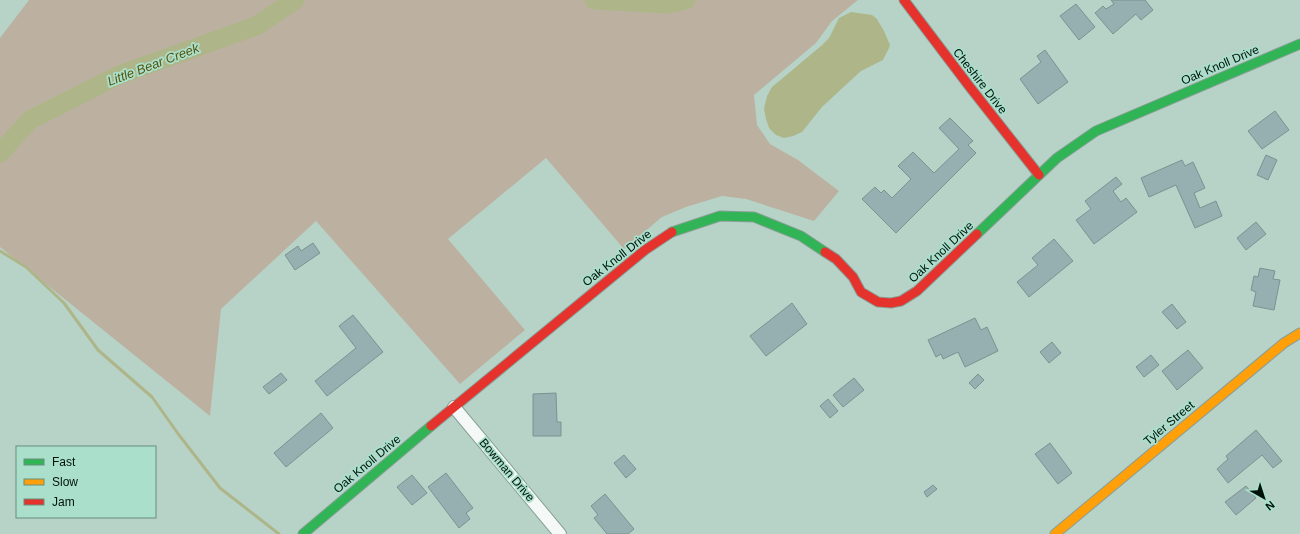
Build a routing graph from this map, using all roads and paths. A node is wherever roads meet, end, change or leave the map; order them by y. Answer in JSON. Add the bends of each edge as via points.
{"nodes":[{"id":1,"x":904,"y":0,"type":"edge"},
{"id":2,"x":1300,"y":44,"type":"edge"},
{"id":3,"x":1040,"y":175,"type":"junction"},
{"id":4,"x":1300,"y":333,"type":"edge"},
{"id":5,"x":454,"y":407,"type":"junction"},
{"id":6,"x":303,"y":534,"type":"edge"},
{"id":7,"x":560,"y":534,"type":"edge"},
{"id":8,"x":1055,"y":534,"type":"edge"}],
"edges":[{"from":1,"to":3,"type":"street","name":"Cheshire Drive"},
{"from":2,"to":3,"type":"street","name":"Oak Knoll Drive","via":[[1096,131],[1057,158]]},
{"from":3,"to":5,"type":"street","name":"Oak Knoll Drive","via":[[917,291],[901,301],[891,303],[878,302],[861,292],[853,277],[836,260],[801,236],[754,217],[720,216],[674,231],[645,250]]},
{"from":4,"to":8,"type":"street","name":"Tyler Street","via":[[1284,343]]},
{"from":5,"to":6,"type":"street","name":"Oak Knoll Drive"},
{"from":5,"to":7,"type":"street","name":"Bowman Drive"}]}
